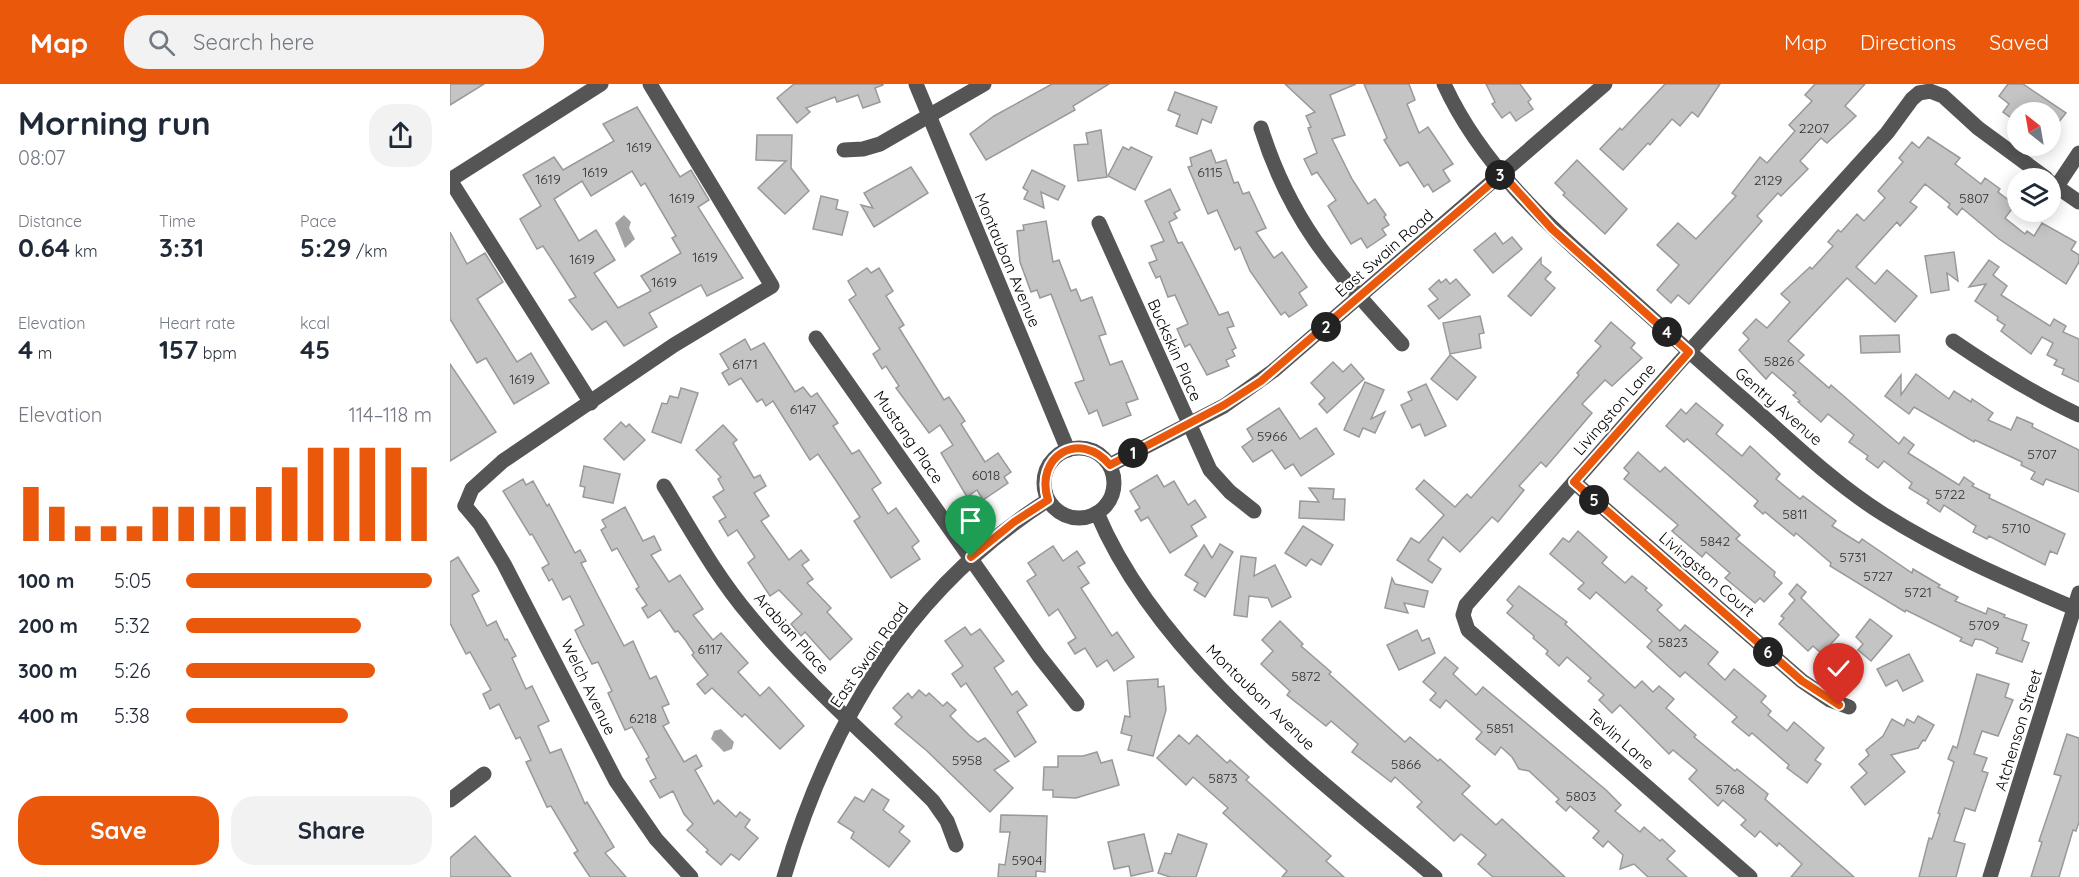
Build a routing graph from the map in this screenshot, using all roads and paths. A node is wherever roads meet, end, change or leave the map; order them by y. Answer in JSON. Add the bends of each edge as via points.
{"nodes":[{"id":1,"x":601,"y":84,"type":"edge"},
{"id":2,"x":650,"y":84,"type":"edge"},
{"id":3,"x":916,"y":84,"type":"edge"},
{"id":4,"x":984,"y":84,"type":"edge"},
{"id":5,"x":1444,"y":84,"type":"edge"},
{"id":6,"x":1605,"y":84,"type":"edge"},
{"id":7,"x":930,"y":117,"type":"junction"},
{"id":8,"x":1262,"y":128,"type":"dead end"},
{"id":9,"x":844,"y":150,"type":"dead end"},
{"id":10,"x":2079,"y":153,"type":"edge"},
{"id":11,"x":2032,"y":168,"type":"edge"},
{"id":12,"x":2061,"y":172,"type":"edge"},
{"id":13,"x":1502,"y":174,"type":"junction"},
{"id":14,"x":450,"y":180,"type":"edge"},
{"id":15,"x":2061,"y":189,"type":"edge"},
{"id":16,"x":2079,"y":202,"type":"edge"},
{"id":17,"x":1099,"y":223,"type":"dead end"},
{"id":18,"x":1360,"y":298,"type":"junction"},
{"id":19,"x":816,"y":338,"type":"dead end"},
{"id":20,"x":1953,"y":341,"type":"dead end"},
{"id":21,"x":1402,"y":344,"type":"dead end"},
{"id":22,"x":1689,"y":352,"type":"junction"},
{"id":23,"x":591,"y":403,"type":"junction"},
{"id":24,"x":2079,"y":415,"type":"edge"},
{"id":25,"x":1189,"y":424,"type":"junction"},
{"id":26,"x":1068,"y":450,"type":"junction"},
{"id":27,"x":1110,"y":465,"type":"junction"},
{"id":28,"x":1574,"y":482,"type":"junction"},
{"id":29,"x":664,"y":486,"type":"dead end"},
{"id":30,"x":1048,"y":500,"type":"junction"},
{"id":31,"x":457,"y":507,"type":"edge"},
{"id":32,"x":1254,"y":511,"type":"dead end"},
{"id":33,"x":1097,"y":513,"type":"junction"},
{"id":34,"x":971,"y":557,"type":"junction"},
{"id":35,"x":2077,"y":600,"type":"edge"},
{"id":36,"x":1468,"y":630,"type":"joint"},
{"id":37,"x":1077,"y":704,"type":"dead end"},
{"id":38,"x":1849,"y":707,"type":"dead end"},
{"id":39,"x":848,"y":716,"type":"junction"},
{"id":40,"x":484,"y":774,"type":"dead end"},
{"id":41,"x":450,"y":800,"type":"edge"},
{"id":42,"x":956,"y":845,"type":"dead end"},
{"id":43,"x":691,"y":877,"type":"edge"},
{"id":44,"x":784,"y":877,"type":"edge"},
{"id":45,"x":1435,"y":877,"type":"edge"},
{"id":46,"x":1750,"y":877,"type":"edge"},
{"id":47,"x":1990,"y":877,"type":"edge"}],
"edges":[{"from":1,"to":14,"type":"street"},
{"from":2,"to":23,"type":"street","via":[[772,286],[674,345]]},
{"from":3,"to":7,"type":"street","name":"Montauban Avenue"},
{"from":4,"to":7,"type":"street"},
{"from":5,"to":13,"type":"street","name":"Gentry Avenue","via":[[1470,132]]},
{"from":6,"to":13,"type":"street","name":"East Swain Road"},
{"from":7,"to":9,"type":"street","via":[[880,144]]},
{"from":7,"to":26,"type":"street","name":"Montauban Avenue"},
{"from":8,"to":18,"type":"street","via":[[1301,222]]},
{"from":10,"to":12,"type":"street"},
{"from":11,"to":22,"type":"street","name":"Livingston Lane","via":[[1943,96],[1930,91],[1919,93]]},
{"from":13,"to":18,"type":"street","name":"East Swain Road"},
{"from":13,"to":22,"type":"street","name":"Gentry Avenue","via":[[1552,229]]},
{"from":14,"to":23,"type":"street"},
{"from":15,"to":16,"type":"street"},
{"from":17,"to":25,"type":"street","name":"Buckskin Place"},
{"from":18,"to":21,"type":"street"},
{"from":18,"to":25,"type":"street","name":"East Swain Road","via":[[1261,381]]},
{"from":19,"to":34,"type":"street","name":"Mustang Place"},
{"from":20,"to":24,"type":"street","via":[[2008,378]]},
{"from":22,"to":28,"type":"street","name":"Livingston Lane"},
{"from":22,"to":35,"type":"street","name":"Gentry Avenue","via":[[1831,475],[1881,513],[1994,574]]},
{"from":23,"to":31,"type":"street","via":[[503,461]]},
{"from":25,"to":27,"type":"street","name":"East Swain Road"},
{"from":25,"to":32,"type":"street","name":"Buckskin Place","via":[[1210,470]]},
{"from":26,"to":27,"type":"street","via":[[1092,450]]},
{"from":26,"to":30,"type":"street","via":[[1053,460],[1045,476]]},
{"from":27,"to":33,"type":"street","via":[[1114,475],[1112,497]]},
{"from":28,"to":36,"type":"street","name":"Livingston Lane","via":[[1466,605],[1463,615]]},
{"from":28,"to":38,"type":"street","name":"Livingston Court","via":[[1802,681],[1830,700]]},
{"from":29,"to":39,"type":"street","name":"Arabian Place","via":[[748,614],[802,674]]},
{"from":30,"to":33,"type":"street","via":[[1055,509],[1075,518]]},
{"from":30,"to":34,"type":"street","name":"East Swain Road"},
{"from":31,"to":43,"type":"street","name":"Welch Avenue","via":[[480,524],[504,564],[616,781],[656,839]]},
{"from":33,"to":45,"type":"street","name":"Montauban Avenue","via":[[1131,577],[1180,643],[1265,730]]},
{"from":34,"to":37,"type":"street","name":"Mustang Place"},
{"from":34,"to":39,"type":"street","name":"East Swain Road","via":[[900,638]]},
{"from":35,"to":47,"type":"street","name":"Atchenson Street"},
{"from":36,"to":46,"type":"street","name":"Tevlin Lane"},
{"from":39,"to":42,"type":"street","name":"Arabian Place","via":[[933,801],[947,821]]},
{"from":39,"to":44,"type":"street","name":"East Swain Road","via":[[810,795]]},
{"from":40,"to":41,"type":"street"}]}
